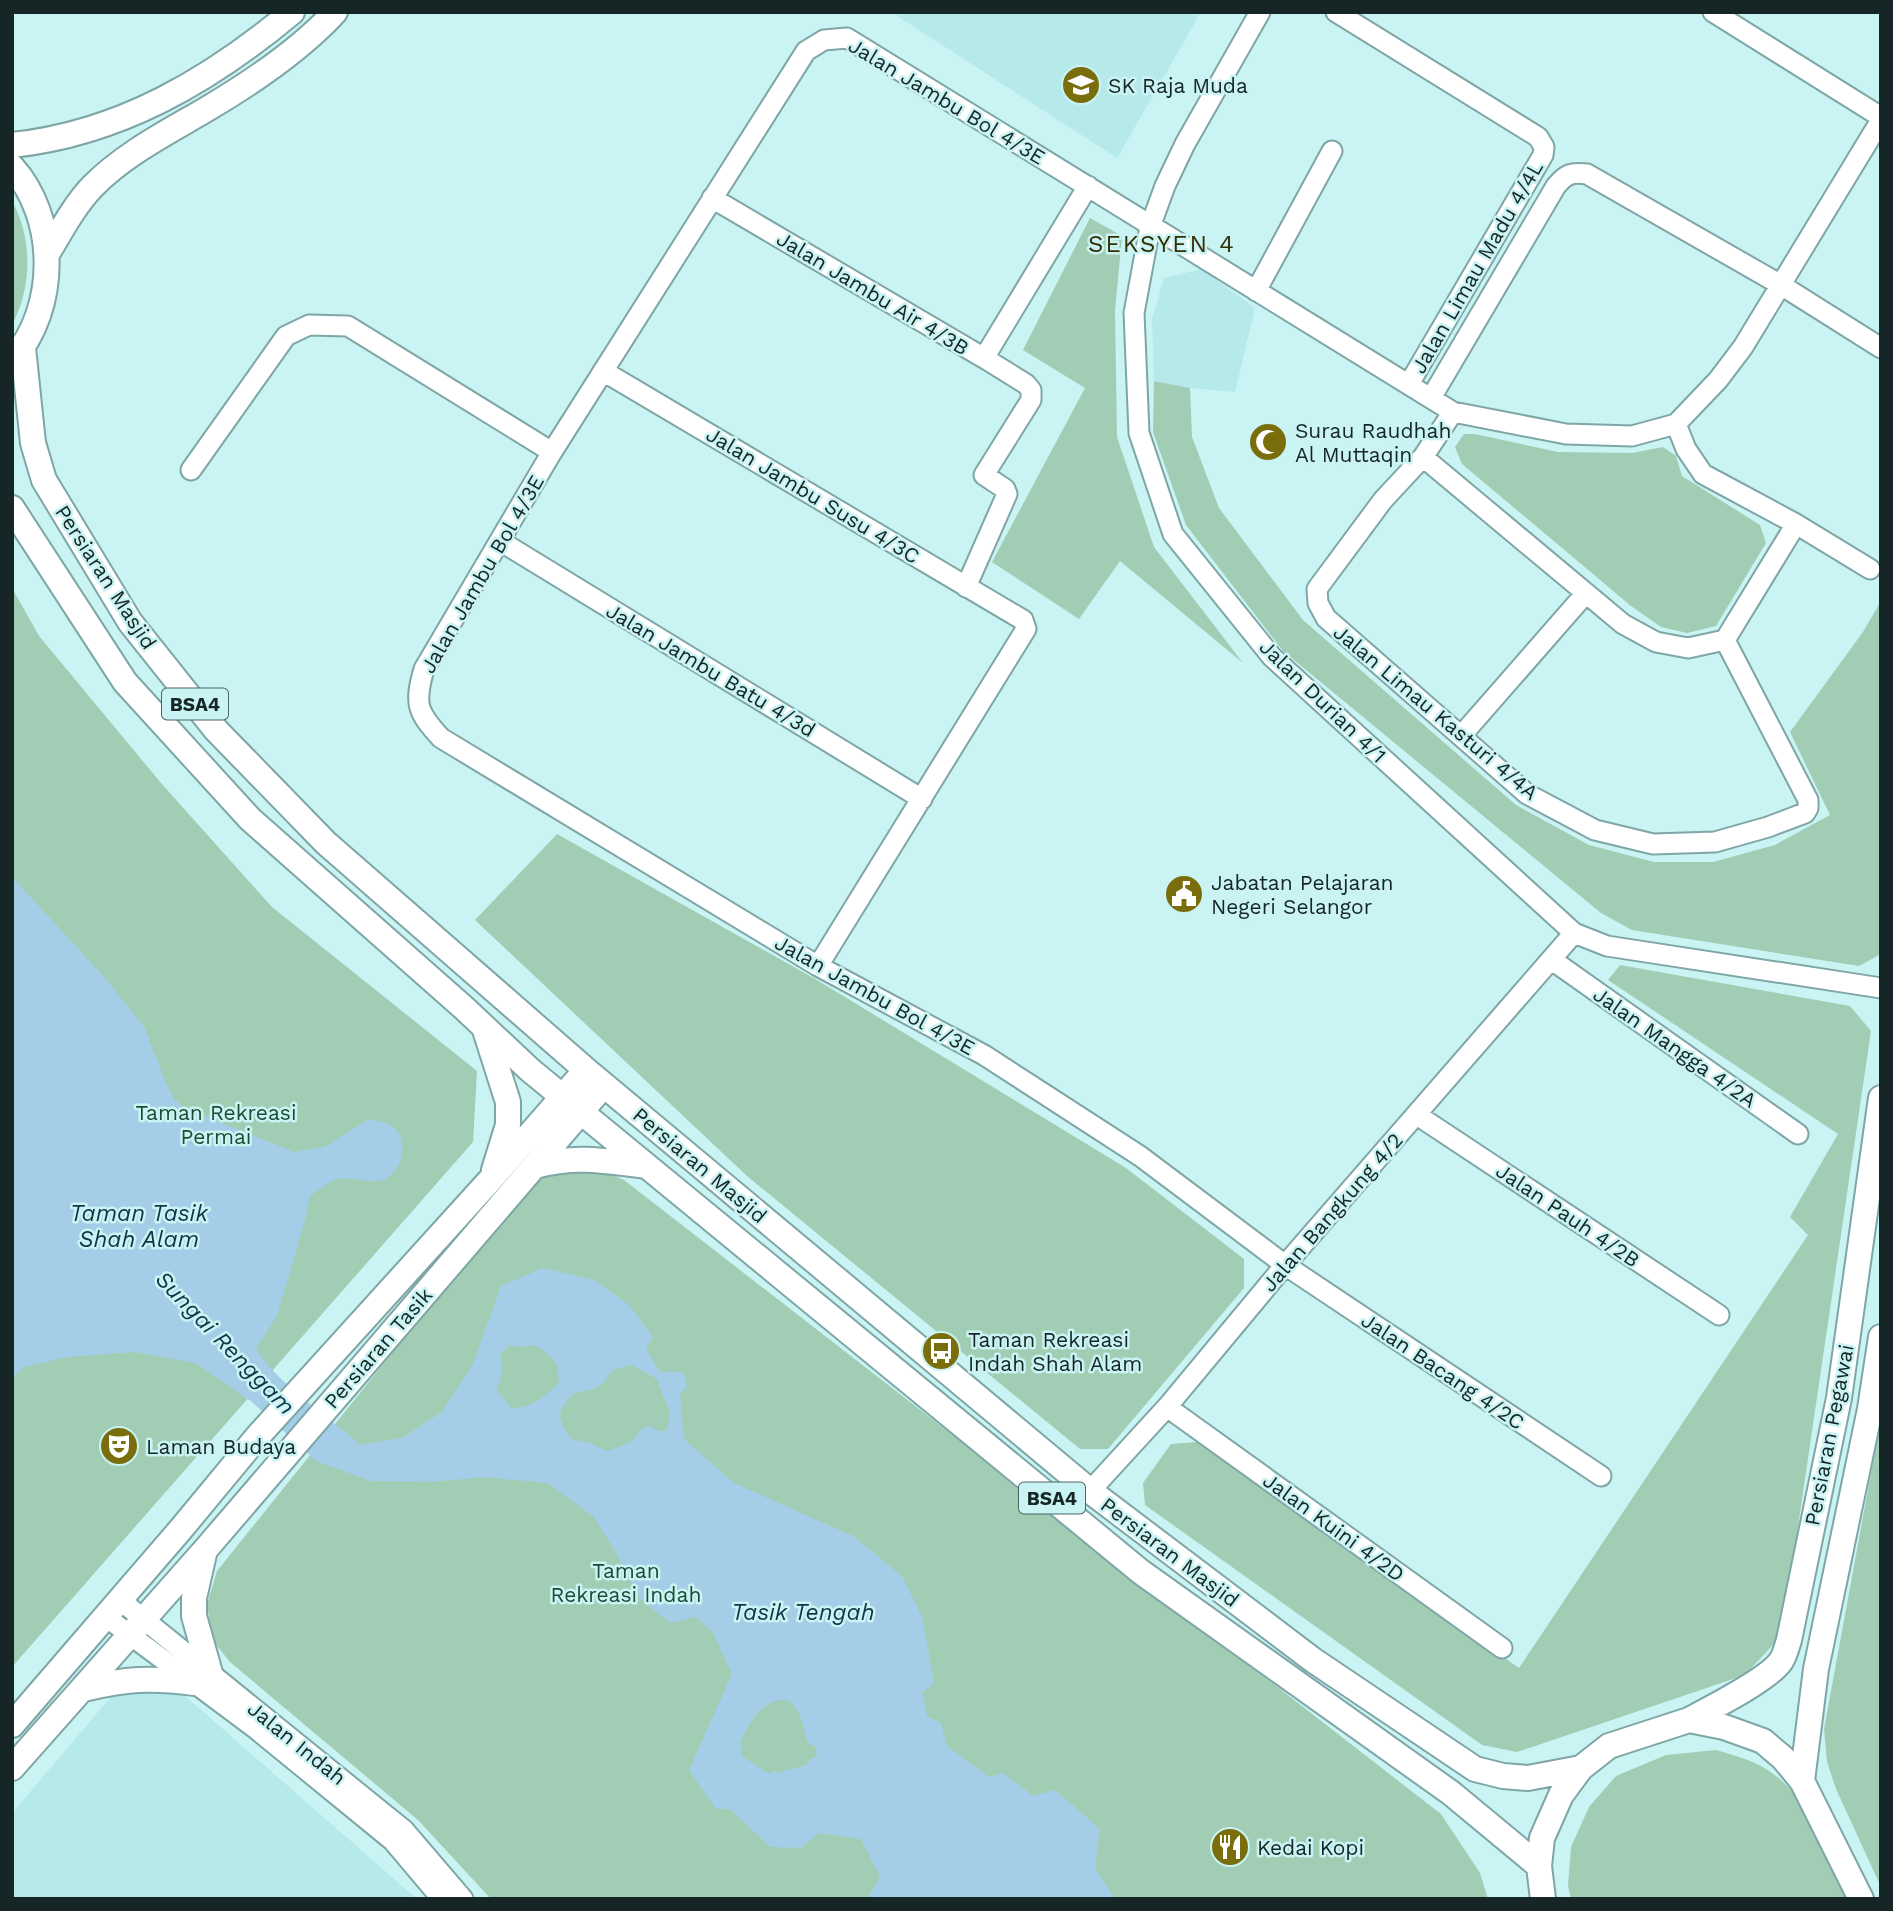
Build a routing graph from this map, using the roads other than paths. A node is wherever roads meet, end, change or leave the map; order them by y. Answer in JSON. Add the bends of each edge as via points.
{"nodes":[{"id":1,"x":292,"y":12,"type":"edge"},
{"id":2,"x":335,"y":12,"type":"edge"},
{"id":3,"x":1260,"y":12,"type":"edge"},
{"id":4,"x":1336,"y":12,"type":"edge"},
{"id":5,"x":1713,"y":12,"type":"edge"},
{"id":6,"x":1364,"y":20,"type":"edge"},
{"id":7,"x":1881,"y":119,"type":"edge"},
{"id":8,"x":12,"y":145,"type":"edge"},
{"id":9,"x":1332,"y":151,"type":"dead end"},
{"id":10,"x":12,"y":167,"type":"edge"},
{"id":11,"x":1088,"y":186,"type":"junction"},
{"id":12,"x":712,"y":198,"type":"junction"},
{"id":13,"x":1150,"y":227,"type":"junction"},
{"id":14,"x":47,"y":254,"type":"junction"},
{"id":15,"x":1781,"y":285,"type":"junction"},
{"id":16,"x":1256,"y":291,"type":"junction"},
{"id":17,"x":1881,"y":348,"type":"edge"},
{"id":18,"x":18,"y":354,"type":"edge"},
{"id":19,"x":984,"y":358,"type":"junction"},
{"id":20,"x":603,"y":371,"type":"junction"},
{"id":21,"x":1409,"y":384,"type":"junction"},
{"id":22,"x":1431,"y":398,"type":"junction"},
{"id":23,"x":1453,"y":412,"type":"junction"},
{"id":24,"x":1676,"y":424,"type":"junction"},
{"id":25,"x":552,"y":452,"type":"junction"},
{"id":26,"x":1423,"y":457,"type":"junction"},
{"id":27,"x":191,"y":470,"type":"dead end"},
{"id":28,"x":12,"y":508,"type":"edge"},
{"id":29,"x":1796,"y":524,"type":"junction"},
{"id":30,"x":500,"y":541,"type":"junction"},
{"id":31,"x":1870,"y":569,"type":"dead end"},
{"id":32,"x":967,"y":587,"type":"junction"},
{"id":33,"x":1586,"y":593,"type":"junction"},
{"id":34,"x":1725,"y":640,"type":"junction"},
{"id":35,"x":1461,"y":736,"type":"junction"},
{"id":36,"x":922,"y":799,"type":"junction"},
{"id":37,"x":1574,"y":933,"type":"junction"},
{"id":38,"x":1552,"y":960,"type":"junction"},
{"id":39,"x":818,"y":967,"type":"junction"},
{"id":40,"x":1881,"y":988,"type":"edge"},
{"id":41,"x":483,"y":1025,"type":"junction"},
{"id":42,"x":595,"y":1077,"type":"junction"},
{"id":43,"x":1881,"y":1098,"type":"edge"},
{"id":44,"x":571,"y":1104,"type":"junction"},
{"id":45,"x":1417,"y":1115,"type":"junction"},
{"id":46,"x":1798,"y":1134,"type":"dead end"},
{"id":47,"x":535,"y":1166,"type":"junction"},
{"id":48,"x":647,"y":1167,"type":"junction"},
{"id":49,"x":492,"y":1178,"type":"junction"},
{"id":50,"x":1285,"y":1265,"type":"junction"},
{"id":51,"x":1719,"y":1315,"type":"dead end"},
{"id":52,"x":1881,"y":1337,"type":"edge"},
{"id":53,"x":1167,"y":1407,"type":"junction"},
{"id":54,"x":1601,"y":1476,"type":"dead end"},
{"id":55,"x":1090,"y":1491,"type":"junction"},
{"id":56,"x":205,"y":1550,"type":"junction"},
{"id":57,"x":113,"y":1608,"type":"junction"},
{"id":58,"x":137,"y":1627,"type":"junction"},
{"id":59,"x":1502,"y":1648,"type":"dead end"},
{"id":60,"x":202,"y":1678,"type":"junction"},
{"id":61,"x":83,"y":1689,"type":"junction"},
{"id":62,"x":1689,"y":1720,"type":"junction"},
{"id":63,"x":12,"y":1725,"type":"edge"},
{"id":64,"x":12,"y":1768,"type":"edge"},
{"id":65,"x":1581,"y":1768,"type":"junction"},
{"id":66,"x":1802,"y":1782,"type":"junction"},
{"id":67,"x":1539,"y":1866,"type":"junction"},
{"id":68,"x":442,"y":1899,"type":"edge"},
{"id":69,"x":463,"y":1899,"type":"edge"},
{"id":70,"x":1544,"y":1899,"type":"edge"},
{"id":71,"x":1861,"y":1899,"type":"edge"}],
"edges":[{"from":1,"to":8,"type":"main road","via":[[259,40],[160,102],[68,137]]},
{"from":2,"to":14,"type":"main road","via":[[275,64],[154,138],[93,186]]},
{"from":3,"to":13,"type":"street","name":"Jalan Durian 4/1","via":[[1185,144]]},
{"from":4,"to":6,"type":"street","name":"Jalan Limau Madu 4/4L"},
{"from":5,"to":7,"type":"street"},
{"from":6,"to":21,"type":"street","name":"Jalan Limau Madu 4/4L","via":[[1538,137],[1544,147]]},
{"from":7,"to":15,"type":"street"},
{"from":9,"to":16,"type":"street"},
{"from":10,"to":14,"type":"main road","via":[[40,214]]},
{"from":11,"to":12,"type":"street","name":"Jalan Jambu Bol 4/3E","via":[[847,38],[824,40],[806,51]]},
{"from":11,"to":13,"type":"street","name":"Jalan Jambu Bol 4/3E"},
{"from":11,"to":19,"type":"street"},
{"from":12,"to":19,"type":"street","name":"Jalan Jambu Air 4/3B"},
{"from":12,"to":20,"type":"street","name":"Jalan Jambu Bol 4/3E"},
{"from":13,"to":16,"type":"street","name":"Jalan Jambu Bol 4/3E"},
{"from":13,"to":37,"type":"street","name":"Jalan Durian 4/1","via":[[1134,313],[1139,433],[1173,534],[1272,657]]},
{"from":14,"to":18,"type":"main road","via":[[43,303]]},
{"from":15,"to":17,"type":"street"},
{"from":15,"to":22,"type":"street","via":[[1587,174],[1574,172],[1556,187]]},
{"from":15,"to":24,"type":"street","via":[[1718,380]]},
{"from":16,"to":21,"type":"street","name":"Jalan Jambu Bol 4/3E"},
{"from":18,"to":42,"type":"main road","name":"Persiaran Masjid","number":"BSA4","via":[[44,480],[130,622],[216,730],[327,843]]},
{"from":19,"to":32,"type":"street","name":"Jalan Jambu Air 4/3B","via":[[1026,384],[1031,400],[985,475],[1007,494]]},
{"from":20,"to":25,"type":"street","name":"Jalan Jambu Bol 4/3E"},
{"from":20,"to":32,"type":"street","name":"Jalan Jambu Susu 4/3C"},
{"from":21,"to":22,"type":"street","name":"Jalan Jambu Bol 4/3E"},
{"from":22,"to":23,"type":"street","name":"Jalan Jambu Bol 4/3E"},
{"from":23,"to":24,"type":"street","via":[[1566,434],[1632,436]]},
{"from":23,"to":26,"type":"street"},
{"from":24,"to":29,"type":"street","via":[[1703,474]]},
{"from":25,"to":27,"type":"street","via":[[348,326],[309,325],[286,336]]},
{"from":25,"to":30,"type":"street","name":"Jalan Jambu Bol 4/3E"},
{"from":26,"to":33,"type":"street"},
{"from":26,"to":35,"type":"street","name":"Jalan Limau Kasturi 4/4A","via":[[1383,500],[1316,596],[1326,618]]},
{"from":28,"to":41,"type":"main road","name":"Persiaran Masjid","number":"BSA4","via":[[125,682],[194,759],[250,819]]},
{"from":29,"to":31,"type":"street"},
{"from":29,"to":34,"type":"street"},
{"from":30,"to":36,"type":"street","name":"Jalan Jambu Batu 4/3d"},
{"from":30,"to":39,"type":"street","name":"Jalan Jambu Bol 4/3E","via":[[424,669],[418,691],[422,717],[441,738]]},
{"from":32,"to":36,"type":"street","name":"Jalan Jambu Susu 4/3C","via":[[1023,620],[1026,629]]},
{"from":33,"to":34,"type":"street","via":[[1623,624],[1656,642],[1688,648]]},
{"from":33,"to":35,"type":"street"},
{"from":34,"to":35,"type":"street","name":"Jalan Limau Kasturi 4/4A","via":[[1808,800],[1805,813],[1715,842],[1653,844],[1595,830],[1527,794]]},
{"from":36,"to":39,"type":"street"},
{"from":37,"to":38,"type":"street","name":"Jalan Bangkung 4/2"},
{"from":37,"to":40,"type":"street","name":"Jalan Durian 4/1","via":[[1607,946]]},
{"from":38,"to":45,"type":"street","name":"Jalan Bangkung 4/2"},
{"from":38,"to":46,"type":"street","name":"Jalan Mangga 4/2A"},
{"from":39,"to":50,"type":"street","name":"Jalan Jambu Bol 4/3E","via":[[984,1055],[1140,1156]]},
{"from":41,"to":44,"type":"main road","name":"Persiaran Masjid","number":"BSA4"},
{"from":41,"to":49,"type":"main road","via":[[508,1101],[508,1125]]},
{"from":42,"to":44,"type":"main road","name":"Persiaran Tasik"},
{"from":42,"to":55,"type":"main road","name":"Persiaran Masjid","number":"BSA4"},
{"from":43,"to":62,"type":"main road","name":"Persiaran Pegawai","via":[[1839,1398],[1789,1640],[1781,1661],[1765,1674]]},
{"from":44,"to":47,"type":"main road","name":"Persiaran Tasik"},
{"from":44,"to":48,"type":"main road","name":"Persiaran Masjid","number":"BSA4"},
{"from":44,"to":49,"type":"main road","name":"Persiaran Tasik"},
{"from":45,"to":50,"type":"street","name":"Jalan Bangkung 4/2"},
{"from":45,"to":51,"type":"street","name":"Jalan Pauh 4/2B"},
{"from":47,"to":48,"type":"main road","via":[[588,1158]]},
{"from":47,"to":56,"type":"main road","name":"Persiaran Tasik"},
{"from":48,"to":67,"type":"main road","name":"Persiaran Masjid","number":"BSA4","via":[[1141,1572],[1451,1793]]},
{"from":49,"to":57,"type":"main road","name":"Persiaran Tasik","via":[[258,1436]]},
{"from":50,"to":53,"type":"street","name":"Jalan Bangkung 4/2"},
{"from":50,"to":54,"type":"street","name":"Jalan Bacang 4/2C"},
{"from":52,"to":66,"type":"main road","name":"Persiaran Pegawai","via":[[1816,1670]]},
{"from":53,"to":55,"type":"street","name":"Jalan Bangkung 4/2"},
{"from":53,"to":59,"type":"street","name":"Jalan Kuini 4/2D"},
{"from":55,"to":65,"type":"main road","name":"Persiaran Masjid","number":"BSA4","via":[[1313,1660],[1475,1769],[1528,1778]]},
{"from":56,"to":58,"type":"main road","name":"Persiaran Tasik"},
{"from":56,"to":60,"type":"main road","via":[[194,1598]]},
{"from":57,"to":58,"type":"street","name":"Jalan Indah"},
{"from":57,"to":63,"type":"main road","name":"Persiaran Tasik"},
{"from":58,"to":60,"type":"street","name":"Jalan Indah"},
{"from":58,"to":61,"type":"main road","name":"Persiaran Tasik"},
{"from":60,"to":61,"type":"main road","via":[[142,1678]]},
{"from":60,"to":68,"type":"street","name":"Jalan Indah","via":[[256,1729],[393,1841]]},
{"from":60,"to":69,"type":"street","name":"Jalan Indah","via":[[404,1830]]},
{"from":61,"to":64,"type":"main road","name":"Persiaran Tasik"},
{"from":62,"to":65,"type":"main road","name":"Persiaran Pegawai","via":[[1609,1746]]},
{"from":62,"to":66,"type":"main road","via":[[1763,1741]]},
{"from":65,"to":67,"type":"main road","via":[[1547,1824]]},
{"from":66,"to":71,"type":"main road"},
{"from":67,"to":70,"type":"main road"}]}
